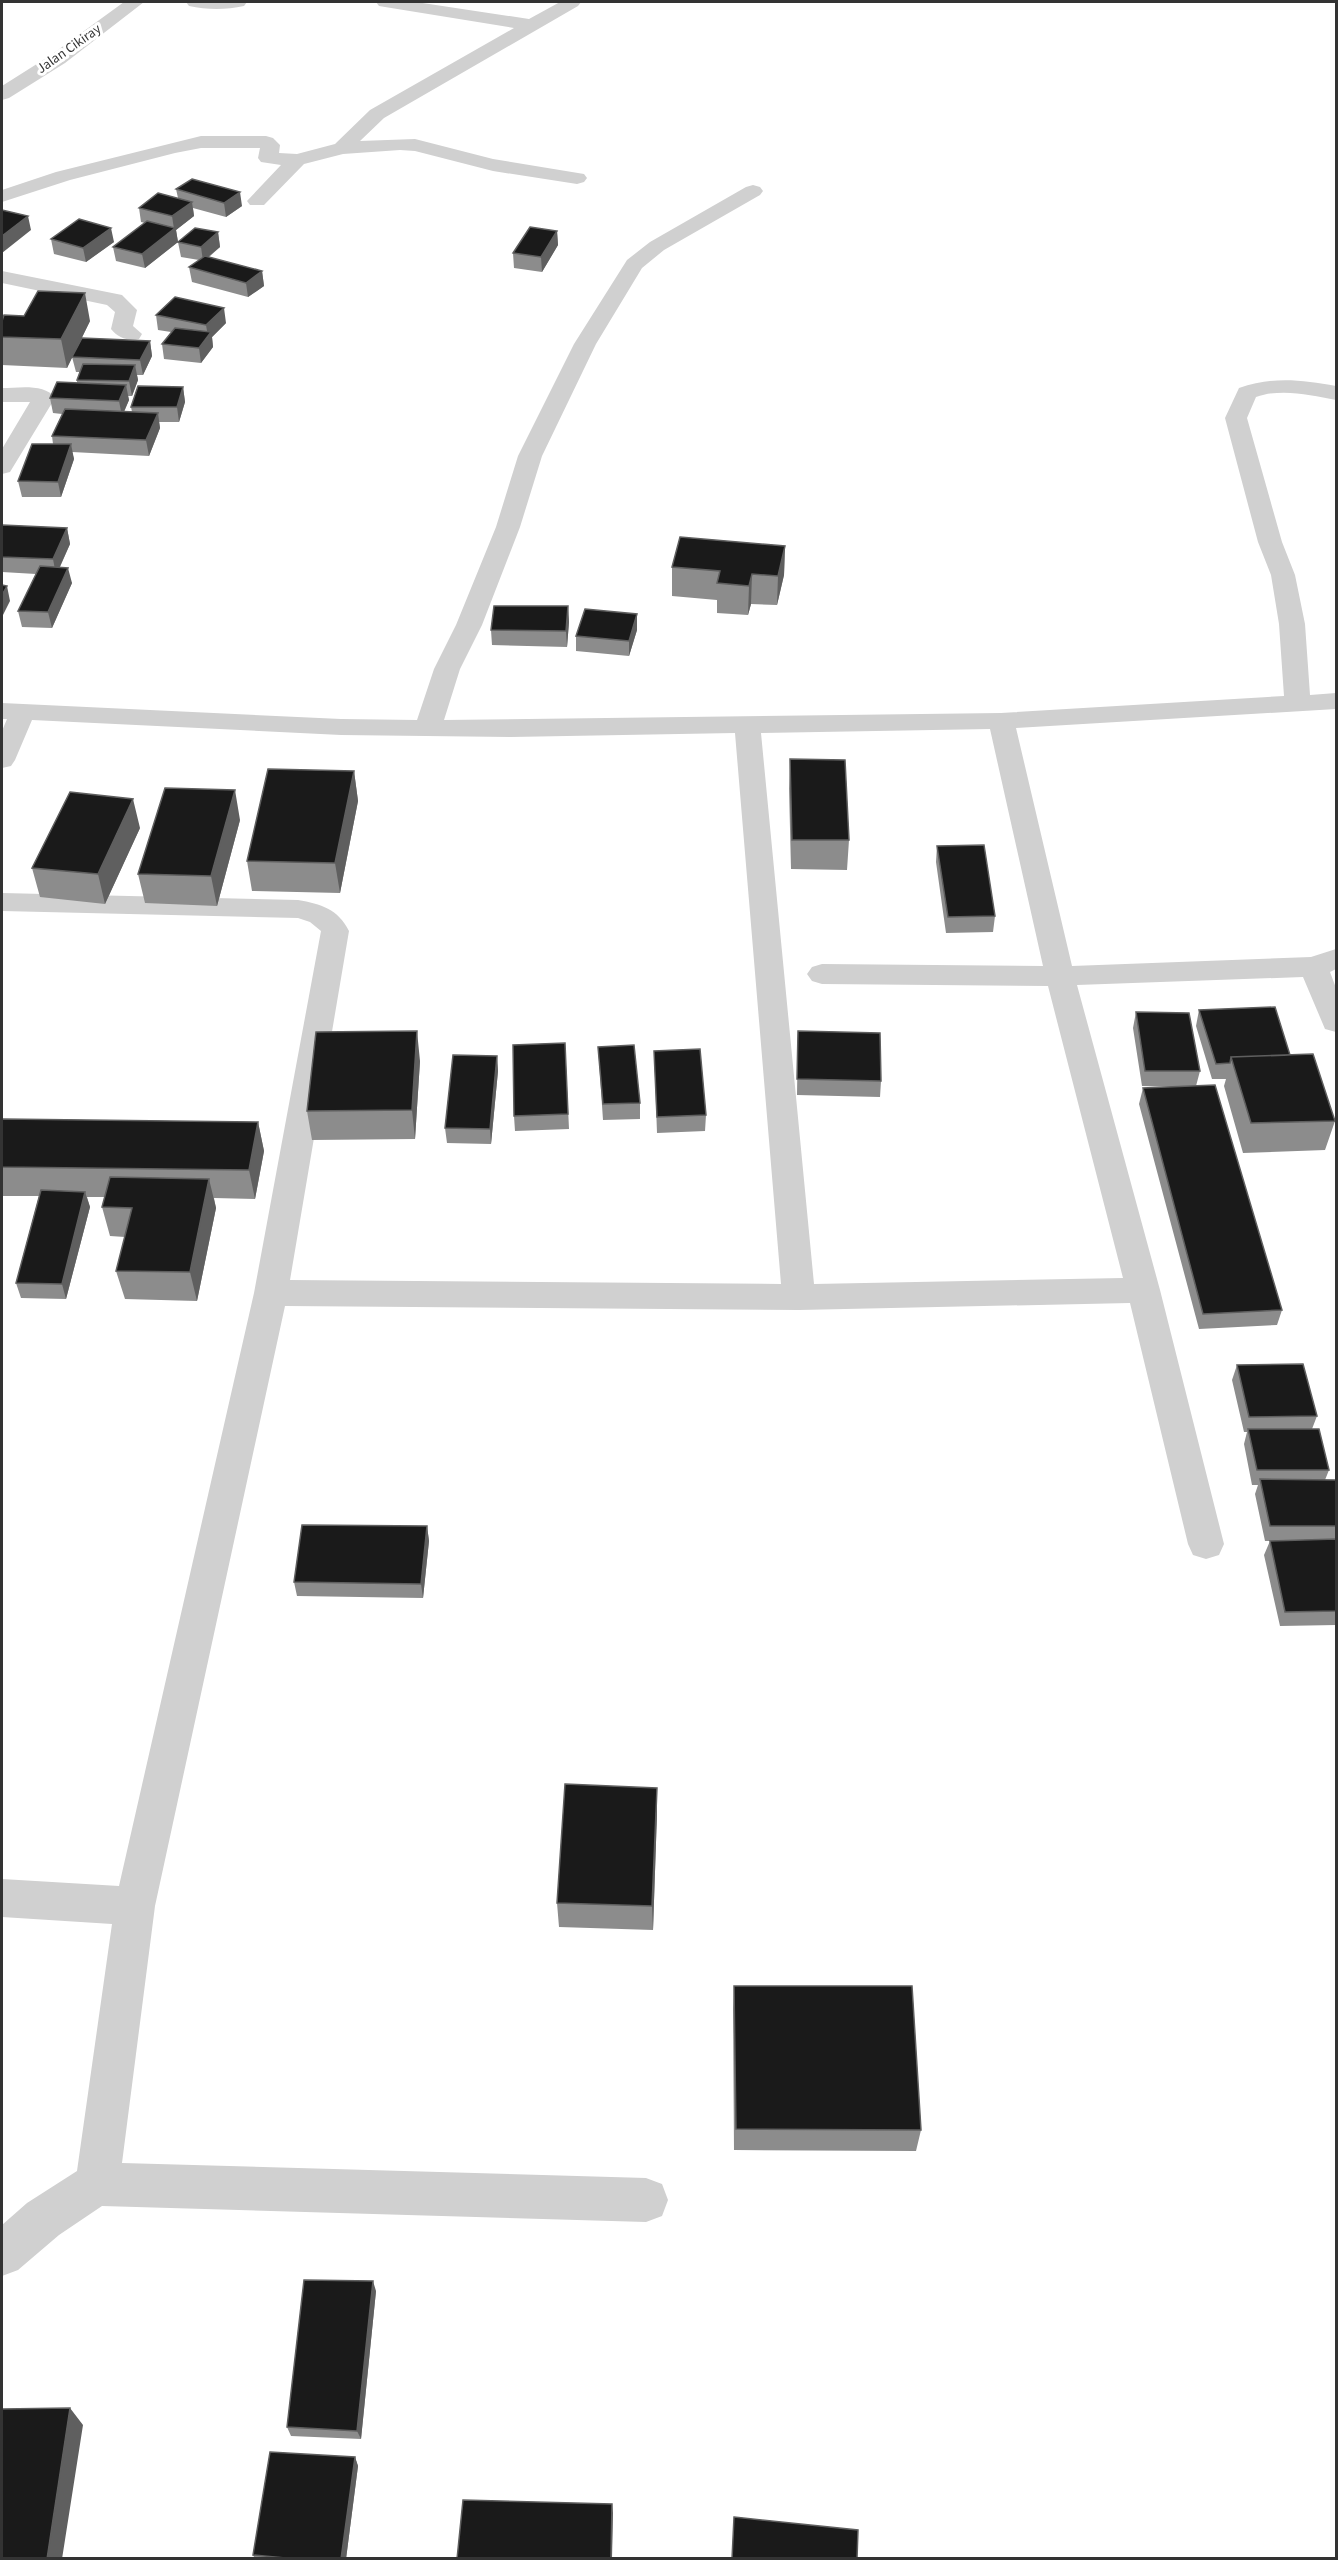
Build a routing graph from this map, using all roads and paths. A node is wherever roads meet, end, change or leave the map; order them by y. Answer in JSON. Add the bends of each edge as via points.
{"nodes":[{"id":1,"x":135,"y":2,"type":"edge"},
{"id":2,"x":195,"y":2,"type":"edge"},
{"id":3,"x":238,"y":2,"type":"edge"},
{"id":4,"x":385,"y":2,"type":"edge"},
{"id":5,"x":572,"y":2,"type":"edge"},
{"id":6,"x":532,"y":25,"type":"junction"},
{"id":7,"x":2,"y":94,"type":"edge"},
{"id":8,"x":342,"y":148,"type":"junction"},
{"id":9,"x":297,"y":160,"type":"junction"},
{"id":10,"x":577,"y":178,"type":"dead end"},
{"id":11,"x":753,"y":191,"type":"dead end"},
{"id":12,"x":2,"y":196,"type":"edge"},
{"id":13,"x":257,"y":201,"type":"dead end"},
{"id":14,"x":2,"y":277,"type":"edge"},
{"id":15,"x":64,"y":289,"type":"junction"},
{"id":16,"x":48,"y":307,"type":"edge"},
{"id":17,"x":131,"y":334,"type":"dead end"},
{"id":18,"x":1336,"y":393,"type":"edge"},
{"id":19,"x":2,"y":395,"type":"edge"},
{"id":20,"x":2,"y":467,"type":"edge"},
{"id":21,"x":1336,"y":701,"type":"edge"},
{"id":22,"x":1297,"y":702,"type":"junction"},
{"id":23,"x":12,"y":712,"type":"edge"},
{"id":24,"x":1001,"y":721,"type":"junction"},
{"id":25,"x":747,"y":725,"type":"junction"},
{"id":26,"x":428,"y":728,"type":"junction"},
{"id":27,"x":2,"y":760,"type":"edge"},
{"id":28,"x":2,"y":902,"type":"edge"},
{"id":29,"x":1325,"y":963,"type":"edge"},
{"id":30,"x":822,"y":974,"type":"dead end"},
{"id":31,"x":1060,"y":976,"type":"junction"},
{"id":32,"x":1336,"y":1022,"type":"edge"},
{"id":33,"x":1143,"y":1290,"type":"junction"},
{"id":34,"x":271,"y":1293,"type":"junction"},
{"id":35,"x":799,"y":1297,"type":"junction"},
{"id":36,"x":1206,"y":1544,"type":"dead end"},
{"id":37,"x":2,"y":1898,"type":"edge"},
{"id":38,"x":135,"y":1906,"type":"junction"},
{"id":39,"x":97,"y":2184,"type":"junction"},
{"id":40,"x":646,"y":2200,"type":"dead end"},
{"id":41,"x":2,"y":2254,"type":"edge"}],
"edges":[{"from":1,"to":7,"type":"street","name":"Jalan Cikiray","via":[[58,59]]},
{"from":2,"to":3,"type":"street"},
{"from":4,"to":6,"type":"street"},
{"from":5,"to":6,"type":"street"},
{"from":6,"to":8,"type":"street","via":[[377,114]]},
{"from":8,"to":9,"type":"street"},
{"from":8,"to":10,"type":"street","via":[[415,145],[493,165]]},
{"from":9,"to":12,"type":"street","via":[[269,151],[264,142],[201,142],[53,178]]},
{"from":9,"to":13,"type":"street"},
{"from":11,"to":26,"type":"street","via":[[657,246],[634,264],[585,344],[530,456],[508,527],[447,669]]},
{"from":14,"to":15,"type":"street"},
{"from":15,"to":16,"type":"street"},
{"from":15,"to":17,"type":"street","via":[[123,305],[126,310],[122,329]]},
{"from":18,"to":22,"type":"street","via":[[1291,384],[1255,389],[1247,393],[1236,418],[1283,575],[1292,624]]},
{"from":19,"to":20,"type":"street","via":[[44,398]]},
{"from":21,"to":22,"type":"street"},
{"from":22,"to":24,"type":"street"},
{"from":23,"to":26,"type":"street"},
{"from":23,"to":27,"type":"street"},
{"from":24,"to":25,"type":"street"},
{"from":24,"to":31,"type":"street"},
{"from":25,"to":26,"type":"street"},
{"from":25,"to":35,"type":"street"},
{"from":28,"to":34,"type":"street","via":[[298,909],[310,911],[332,924],[335,931]]},
{"from":29,"to":31,"type":"street"},
{"from":29,"to":32,"type":"street"},
{"from":30,"to":31,"type":"street"},
{"from":31,"to":33,"type":"street"},
{"from":33,"to":35,"type":"street"},
{"from":33,"to":36,"type":"street"},
{"from":34,"to":35,"type":"street"},
{"from":34,"to":38,"type":"street"},
{"from":37,"to":38,"type":"street"},
{"from":38,"to":39,"type":"street"},
{"from":39,"to":40,"type":"street"},
{"from":39,"to":41,"type":"street","via":[[43,2219]]}]}
